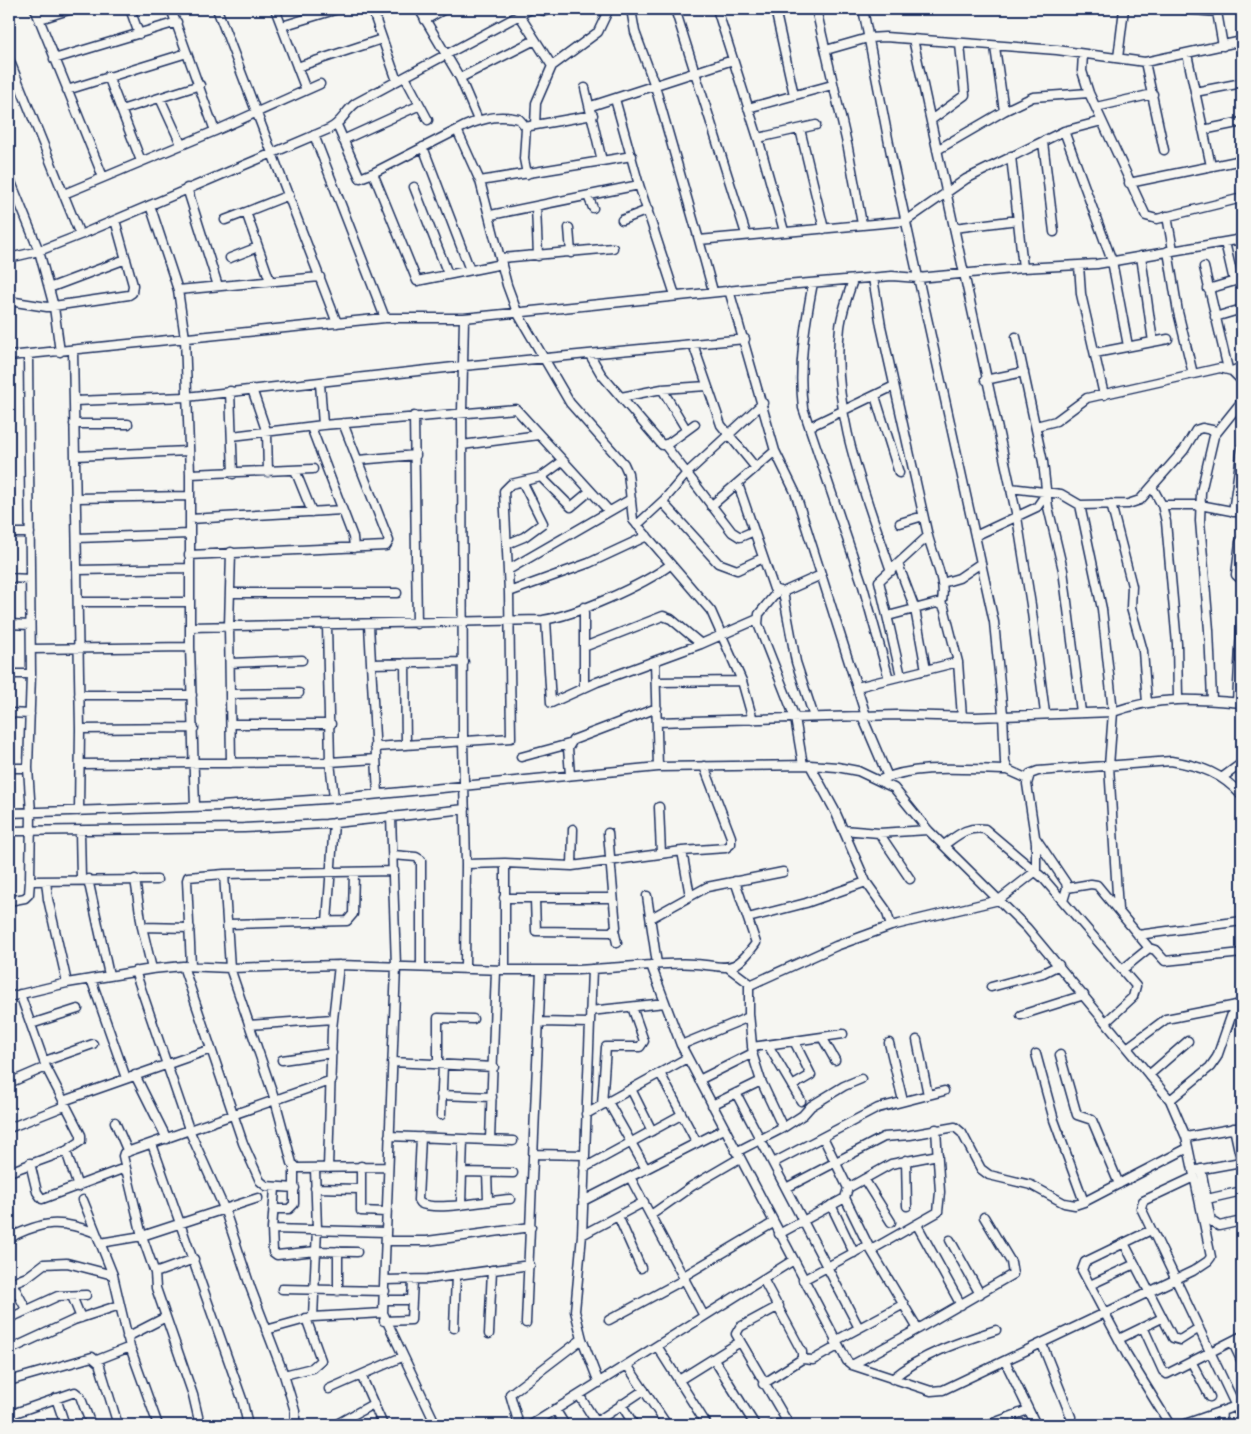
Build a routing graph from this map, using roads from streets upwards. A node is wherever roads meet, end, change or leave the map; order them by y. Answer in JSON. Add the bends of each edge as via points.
{"nodes":[{"id":1,"x":72,"y":9,"type":"edge"},
{"id":2,"x":130,"y":9,"type":"edge"},
{"id":3,"x":171,"y":9,"type":"edge"},
{"id":4,"x":218,"y":9,"type":"edge"},
{"id":5,"x":275,"y":9,"type":"edge"},
{"id":6,"x":338,"y":9,"type":"edge"},
{"id":7,"x":372,"y":9,"type":"edge"},
{"id":8,"x":419,"y":9,"type":"edge"},
{"id":9,"x":445,"y":9,"type":"edge"},
{"id":10,"x":531,"y":9,"type":"edge"},
{"id":11,"x":537,"y":9,"type":"edge"},
{"id":12,"x":550,"y":9,"type":"edge"},
{"id":13,"x":631,"y":9,"type":"edge"},
{"id":14,"x":675,"y":9,"type":"edge"},
{"id":15,"x":717,"y":9,"type":"edge"},
{"id":16,"x":774,"y":9,"type":"edge"},
{"id":17,"x":816,"y":9,"type":"edge"},
{"id":18,"x":863,"y":9,"type":"edge"},
{"id":19,"x":1124,"y":9,"type":"edge"},
{"id":20,"x":1182,"y":9,"type":"edge"},
{"id":21,"x":1217,"y":11,"type":"edge"},
{"id":22,"x":38,"y":12,"type":"edge"},
{"id":23,"x":607,"y":13,"type":"dead end"},
{"id":24,"x":520,"y":16,"type":"junction"},
{"id":25,"x":425,"y":20,"type":"junction"},
{"id":26,"x":176,"y":22,"type":"junction"},
{"id":27,"x":282,"y":26,"type":"junction"},
{"id":28,"x":139,"y":34,"type":"junction"},
{"id":29,"x":868,"y":38,"type":"junction"},
{"id":30,"x":382,"y":39,"type":"junction"},
{"id":31,"x":914,"y":39,"type":"junction"},
{"id":32,"x":535,"y":40,"type":"junction"},
{"id":33,"x":1242,"y":41,"type":"edge"},
{"id":34,"x":960,"y":44,"type":"junction"},
{"id":35,"x":1224,"y":46,"type":"junction"},
{"id":36,"x":995,"y":47,"type":"junction"},
{"id":37,"x":826,"y":50,"type":"junction"},
{"id":38,"x":187,"y":53,"type":"junction"},
{"id":39,"x":446,"y":54,"type":"junction"},
{"id":40,"x":1083,"y":54,"type":"junction"},
{"id":41,"x":1187,"y":54,"type":"junction"},
{"id":42,"x":1118,"y":58,"type":"junction"},
{"id":43,"x":9,"y":59,"type":"edge"},
{"id":44,"x":54,"y":59,"type":"junction"},
{"id":45,"x":733,"y":60,"type":"junction"},
{"id":46,"x":1145,"y":62,"type":"junction"},
{"id":47,"x":552,"y":66,"type":"junction"},
{"id":48,"x":297,"y":67,"type":"junction"},
{"id":49,"x":697,"y":72,"type":"junction"},
{"id":50,"x":108,"y":76,"type":"junction"},
{"id":51,"x":405,"y":77,"type":"junction"},
{"id":52,"x":460,"y":78,"type":"junction"},
{"id":53,"x":397,"y":81,"type":"junction"},
{"id":54,"x":1242,"y":82,"type":"edge"},
{"id":55,"x":320,"y":84,"type":"dead end"},
{"id":56,"x":200,"y":85,"type":"junction"},
{"id":57,"x":832,"y":85,"type":"junction"},
{"id":58,"x":655,"y":86,"type":"junction"},
{"id":59,"x":585,"y":88,"type":"dead end"},
{"id":60,"x":67,"y":90,"type":"junction"},
{"id":61,"x":306,"y":90,"type":"junction"},
{"id":62,"x":1195,"y":92,"type":"junction"},
{"id":63,"x":1089,"y":93,"type":"junction"},
{"id":64,"x":1153,"y":94,"type":"junction"},
{"id":65,"x":794,"y":96,"type":"junction"},
{"id":66,"x":160,"y":98,"type":"junction"},
{"id":67,"x":615,"y":99,"type":"junction"},
{"id":68,"x":420,"y":105,"type":"junction"},
{"id":69,"x":591,"y":106,"type":"junction"},
{"id":70,"x":1096,"y":107,"type":"junction"},
{"id":71,"x":748,"y":108,"type":"junction"},
{"id":72,"x":121,"y":110,"type":"junction"},
{"id":73,"x":1004,"y":111,"type":"junction"},
{"id":74,"x":256,"y":112,"type":"junction"},
{"id":75,"x":593,"y":115,"type":"junction"},
{"id":76,"x":428,"y":120,"type":"dead end"},
{"id":77,"x":478,"y":120,"type":"junction"},
{"id":78,"x":931,"y":120,"type":"junction"},
{"id":79,"x":1102,"y":120,"type":"junction"},
{"id":80,"x":1242,"y":122,"type":"edge"},
{"id":81,"x":337,"y":125,"type":"junction"},
{"id":82,"x":535,"y":125,"type":"junction"},
{"id":83,"x":816,"y":125,"type":"dead end"},
{"id":84,"x":526,"y":127,"type":"junction"},
{"id":85,"x":800,"y":128,"type":"junction"},
{"id":86,"x":458,"y":130,"type":"junction"},
{"id":87,"x":1203,"y":130,"type":"junction"},
{"id":88,"x":1064,"y":131,"type":"junction"},
{"id":89,"x":215,"y":132,"type":"junction"},
{"id":90,"x":314,"y":135,"type":"junction"},
{"id":91,"x":758,"y":138,"type":"junction"},
{"id":92,"x":343,"y":140,"type":"junction"},
{"id":93,"x":1044,"y":142,"type":"junction"},
{"id":94,"x":181,"y":144,"type":"junction"},
{"id":95,"x":424,"y":147,"type":"junction"},
{"id":96,"x":937,"y":150,"type":"junction"},
{"id":97,"x":1164,"y":150,"type":"dead end"},
{"id":98,"x":272,"y":153,"type":"junction"},
{"id":99,"x":632,"y":156,"type":"junction"},
{"id":100,"x":1012,"y":156,"type":"junction"},
{"id":101,"x":141,"y":160,"type":"junction"},
{"id":102,"x":1242,"y":160,"type":"edge"},
{"id":103,"x":602,"y":161,"type":"junction"},
{"id":104,"x":1210,"y":166,"type":"junction"},
{"id":105,"x":374,"y":173,"type":"junction"},
{"id":106,"x":526,"y":174,"type":"junction"},
{"id":107,"x":9,"y":177,"type":"edge"},
{"id":108,"x":103,"y":177,"type":"junction"},
{"id":109,"x":480,"y":181,"type":"junction"},
{"id":110,"x":1129,"y":183,"type":"junction"},
{"id":111,"x":639,"y":185,"type":"junction"},
{"id":112,"x":414,"y":187,"type":"dead end"},
{"id":113,"x":187,"y":188,"type":"junction"},
{"id":114,"x":946,"y":192,"type":"junction"},
{"id":115,"x":64,"y":194,"type":"junction"},
{"id":116,"x":288,"y":195,"type":"junction"},
{"id":117,"x":588,"y":196,"type":"junction"},
{"id":118,"x":1242,"y":198,"type":"edge"},
{"id":119,"x":150,"y":205,"type":"junction"},
{"id":120,"x":536,"y":206,"type":"junction"},
{"id":121,"x":592,"y":208,"type":"dead end"},
{"id":122,"x":648,"y":210,"type":"junction"},
{"id":123,"x":246,"y":212,"type":"junction"},
{"id":124,"x":491,"y":215,"type":"junction"},
{"id":125,"x":1167,"y":216,"type":"junction"},
{"id":126,"x":115,"y":220,"type":"junction"},
{"id":127,"x":225,"y":220,"type":"dead end"},
{"id":128,"x":622,"y":220,"type":"dead end"},
{"id":129,"x":1018,"y":220,"type":"junction"},
{"id":130,"x":906,"y":221,"type":"junction"},
{"id":131,"x":862,"y":224,"type":"junction"},
{"id":132,"x":569,"y":228,"type":"dead end"},
{"id":133,"x":954,"y":228,"type":"junction"},
{"id":134,"x":824,"y":229,"type":"junction"},
{"id":135,"x":784,"y":231,"type":"junction"},
{"id":136,"x":1054,"y":232,"type":"dead end"},
{"id":137,"x":746,"y":234,"type":"junction"},
{"id":138,"x":80,"y":235,"type":"junction"},
{"id":139,"x":700,"y":240,"type":"junction"},
{"id":140,"x":1242,"y":240,"type":"edge"},
{"id":141,"x":1225,"y":242,"type":"junction"},
{"id":142,"x":258,"y":247,"type":"junction"},
{"id":143,"x":613,"y":248,"type":"dead end"},
{"id":144,"x":39,"y":250,"type":"junction"},
{"id":145,"x":1171,"y":251,"type":"junction"},
{"id":146,"x":571,"y":253,"type":"junction"},
{"id":147,"x":538,"y":256,"type":"junction"},
{"id":148,"x":1141,"y":256,"type":"junction"},
{"id":149,"x":9,"y":258,"type":"edge"},
{"id":150,"x":230,"y":258,"type":"dead end"},
{"id":151,"x":126,"y":259,"type":"junction"},
{"id":152,"x":502,"y":261,"type":"junction"},
{"id":153,"x":1112,"y":261,"type":"junction"},
{"id":154,"x":1080,"y":265,"type":"junction"},
{"id":155,"x":1204,"y":267,"type":"dead end"},
{"id":156,"x":1023,"y":268,"type":"junction"},
{"id":157,"x":470,"y":270,"type":"junction"},
{"id":158,"x":448,"y":274,"type":"junction"},
{"id":159,"x":963,"y":274,"type":"junction"},
{"id":160,"x":320,"y":277,"type":"junction"},
{"id":161,"x":873,"y":278,"type":"junction"},
{"id":162,"x":918,"y":278,"type":"junction"},
{"id":163,"x":1242,"y":279,"type":"edge"},
{"id":164,"x":852,"y":280,"type":"junction"},
{"id":165,"x":270,"y":281,"type":"junction"},
{"id":166,"x":1234,"y":281,"type":"junction"},
{"id":167,"x":813,"y":283,"type":"junction"},
{"id":168,"x":218,"y":286,"type":"junction"},
{"id":169,"x":49,"y":288,"type":"junction"},
{"id":170,"x":1208,"y":288,"type":"junction"},
{"id":171,"x":178,"y":290,"type":"junction"},
{"id":172,"x":730,"y":290,"type":"junction"},
{"id":173,"x":713,"y":291,"type":"junction"},
{"id":174,"x":675,"y":295,"type":"junction"},
{"id":175,"x":9,"y":301,"type":"edge"},
{"id":176,"x":54,"y":307,"type":"junction"},
{"id":177,"x":1242,"y":309,"type":"edge"},
{"id":178,"x":517,"y":312,"type":"junction"},
{"id":179,"x":1215,"y":317,"type":"junction"},
{"id":180,"x":385,"y":318,"type":"junction"},
{"id":181,"x":464,"y":318,"type":"junction"},
{"id":182,"x":337,"y":322,"type":"junction"},
{"id":183,"x":1016,"y":337,"type":"dead end"},
{"id":184,"x":185,"y":338,"type":"junction"},
{"id":185,"x":745,"y":339,"type":"junction"},
{"id":186,"x":1168,"y":339,"type":"dead end"},
{"id":187,"x":1153,"y":342,"type":"junction"},
{"id":188,"x":693,"y":344,"type":"junction"},
{"id":189,"x":1128,"y":346,"type":"junction"},
{"id":190,"x":73,"y":350,"type":"junction"},
{"id":191,"x":60,"y":352,"type":"junction"},
{"id":192,"x":1095,"y":353,"type":"junction"},
{"id":193,"x":28,"y":355,"type":"junction"},
{"id":194,"x":590,"y":355,"type":"junction"},
{"id":195,"x":9,"y":356,"type":"edge"},
{"id":196,"x":544,"y":359,"type":"junction"},
{"id":197,"x":463,"y":366,"type":"junction"},
{"id":198,"x":1242,"y":367,"type":"edge"},
{"id":199,"x":1230,"y":370,"type":"junction"},
{"id":200,"x":1024,"y":372,"type":"junction"},
{"id":201,"x":1193,"y":374,"type":"junction"},
{"id":202,"x":986,"y":380,"type":"junction"},
{"id":203,"x":1242,"y":380,"type":"edge"},
{"id":204,"x":320,"y":383,"type":"junction"},
{"id":205,"x":707,"y":386,"type":"junction"},
{"id":206,"x":894,"y":386,"type":"junction"},
{"id":207,"x":252,"y":389,"type":"junction"},
{"id":208,"x":662,"y":389,"type":"junction"},
{"id":209,"x":230,"y":391,"type":"junction"},
{"id":210,"x":1104,"y":395,"type":"junction"},
{"id":211,"x":875,"y":396,"type":"junction"},
{"id":212,"x":186,"y":397,"type":"junction"},
{"id":213,"x":621,"y":398,"type":"junction"},
{"id":214,"x":74,"y":401,"type":"junction"},
{"id":215,"x":1242,"y":401,"type":"edge"},
{"id":216,"x":762,"y":403,"type":"junction"},
{"id":217,"x":462,"y":412,"type":"junction"},
{"id":218,"x":842,"y":412,"type":"junction"},
{"id":219,"x":414,"y":416,"type":"junction"},
{"id":220,"x":343,"y":423,"type":"junction"},
{"id":221,"x":74,"y":424,"type":"junction"},
{"id":222,"x":128,"y":424,"type":"dead end"},
{"id":223,"x":323,"y":424,"type":"junction"},
{"id":224,"x":695,"y":424,"type":"dead end"},
{"id":225,"x":311,"y":426,"type":"junction"},
{"id":226,"x":810,"y":426,"type":"junction"},
{"id":227,"x":1036,"y":426,"type":"junction"},
{"id":228,"x":686,"y":429,"type":"junction"},
{"id":229,"x":1217,"y":431,"type":"junction"},
{"id":230,"x":267,"y":433,"type":"junction"},
{"id":231,"x":539,"y":435,"type":"junction"},
{"id":232,"x":729,"y":435,"type":"junction"},
{"id":233,"x":232,"y":436,"type":"junction"},
{"id":234,"x":462,"y":445,"type":"junction"},
{"id":235,"x":665,"y":445,"type":"junction"},
{"id":236,"x":1242,"y":447,"type":"edge"},
{"id":237,"x":188,"y":451,"type":"junction"},
{"id":238,"x":775,"y":451,"type":"junction"},
{"id":239,"x":416,"y":455,"type":"junction"},
{"id":240,"x":75,"y":456,"type":"junction"},
{"id":241,"x":358,"y":460,"type":"junction"},
{"id":242,"x":563,"y":462,"type":"junction"},
{"id":243,"x":756,"y":468,"type":"junction"},
{"id":244,"x":313,"y":469,"type":"dead end"},
{"id":245,"x":295,"y":470,"type":"junction"},
{"id":246,"x":268,"y":472,"type":"junction"},
{"id":247,"x":686,"y":473,"type":"junction"},
{"id":248,"x":899,"y":473,"type":"dead end"},
{"id":249,"x":190,"y":474,"type":"junction"},
{"id":250,"x":232,"y":474,"type":"junction"},
{"id":251,"x":541,"y":477,"type":"junction"},
{"id":252,"x":523,"y":483,"type":"junction"},
{"id":253,"x":738,"y":484,"type":"junction"},
{"id":254,"x":1152,"y":487,"type":"junction"},
{"id":255,"x":1010,"y":488,"type":"junction"},
{"id":256,"x":590,"y":491,"type":"junction"},
{"id":257,"x":1046,"y":494,"type":"junction"},
{"id":258,"x":189,"y":496,"type":"junction"},
{"id":259,"x":76,"y":498,"type":"junction"},
{"id":260,"x":631,"y":499,"type":"junction"},
{"id":261,"x":664,"y":500,"type":"junction"},
{"id":262,"x":1080,"y":504,"type":"junction"},
{"id":263,"x":1111,"y":504,"type":"junction"},
{"id":264,"x":1162,"y":505,"type":"junction"},
{"id":265,"x":1200,"y":505,"type":"junction"},
{"id":266,"x":711,"y":506,"type":"junction"},
{"id":267,"x":342,"y":510,"type":"junction"},
{"id":268,"x":312,"y":512,"type":"junction"},
{"id":269,"x":609,"y":512,"type":"junction"},
{"id":270,"x":1233,"y":512,"type":"junction"},
{"id":271,"x":1242,"y":513,"type":"edge"},
{"id":272,"x":923,"y":516,"type":"junction"},
{"id":273,"x":1017,"y":517,"type":"junction"},
{"id":274,"x":190,"y":519,"type":"junction"},
{"id":275,"x":900,"y":523,"type":"dead end"},
{"id":276,"x":637,"y":525,"type":"junction"},
{"id":277,"x":754,"y":531,"type":"junction"},
{"id":278,"x":30,"y":532,"type":"junction"},
{"id":279,"x":9,"y":533,"type":"edge"},
{"id":280,"x":189,"y":534,"type":"junction"},
{"id":281,"x":647,"y":536,"type":"junction"},
{"id":282,"x":928,"y":536,"type":"junction"},
{"id":283,"x":975,"y":536,"type":"junction"},
{"id":284,"x":77,"y":538,"type":"junction"},
{"id":285,"x":1240,"y":542,"type":"dead end"},
{"id":286,"x":507,"y":544,"type":"junction"},
{"id":287,"x":354,"y":548,"type":"junction"},
{"id":288,"x":231,"y":552,"type":"junction"},
{"id":289,"x":189,"y":555,"type":"junction"},
{"id":290,"x":763,"y":558,"type":"junction"},
{"id":291,"x":981,"y":563,"type":"junction"},
{"id":292,"x":898,"y":564,"type":"junction"},
{"id":293,"x":670,"y":565,"type":"junction"},
{"id":294,"x":189,"y":568,"type":"junction"},
{"id":295,"x":77,"y":570,"type":"junction"},
{"id":296,"x":508,"y":570,"type":"junction"},
{"id":297,"x":891,"y":571,"type":"junction"},
{"id":298,"x":821,"y":575,"type":"junction"},
{"id":299,"x":9,"y":578,"type":"edge"},
{"id":300,"x":30,"y":579,"type":"junction"},
{"id":301,"x":1242,"y":580,"type":"edge"},
{"id":302,"x":942,"y":584,"type":"junction"},
{"id":303,"x":509,"y":592,"type":"junction"},
{"id":304,"x":780,"y":592,"type":"junction"},
{"id":305,"x":230,"y":593,"type":"junction"},
{"id":306,"x":397,"y":593,"type":"dead end"},
{"id":307,"x":78,"y":602,"type":"junction"},
{"id":308,"x":189,"y":602,"type":"junction"},
{"id":309,"x":941,"y":604,"type":"junction"},
{"id":310,"x":584,"y":607,"type":"junction"},
{"id":311,"x":915,"y":608,"type":"junction"},
{"id":312,"x":1242,"y":612,"type":"edge"},
{"id":313,"x":888,"y":616,"type":"junction"},
{"id":314,"x":509,"y":619,"type":"junction"},
{"id":315,"x":758,"y":619,"type":"junction"},
{"id":316,"x":463,"y":620,"type":"junction"},
{"id":317,"x":546,"y":620,"type":"junction"},
{"id":318,"x":9,"y":624,"type":"edge"},
{"id":319,"x":369,"y":624,"type":"junction"},
{"id":320,"x":417,"y":624,"type":"junction"},
{"id":321,"x":30,"y":625,"type":"junction"},
{"id":322,"x":327,"y":625,"type":"junction"},
{"id":323,"x":191,"y":626,"type":"junction"},
{"id":324,"x":230,"y":626,"type":"junction"},
{"id":325,"x":722,"y":635,"type":"junction"},
{"id":326,"x":701,"y":644,"type":"junction"},
{"id":327,"x":190,"y":647,"type":"junction"},
{"id":328,"x":584,"y":647,"type":"junction"},
{"id":329,"x":78,"y":648,"type":"junction"},
{"id":330,"x":31,"y":650,"type":"junction"},
{"id":331,"x":302,"y":660,"type":"dead end"},
{"id":332,"x":655,"y":661,"type":"junction"},
{"id":333,"x":464,"y":662,"type":"junction"},
{"id":334,"x":958,"y":662,"type":"junction"},
{"id":335,"x":230,"y":663,"type":"junction"},
{"id":336,"x":404,"y":663,"type":"junction"},
{"id":337,"x":371,"y":664,"type":"junction"},
{"id":338,"x":926,"y":670,"type":"junction"},
{"id":339,"x":9,"y":674,"type":"edge"},
{"id":340,"x":31,"y":674,"type":"junction"},
{"id":341,"x":901,"y":676,"type":"junction"},
{"id":342,"x":889,"y":679,"type":"junction"},
{"id":343,"x":742,"y":681,"type":"junction"},
{"id":344,"x":656,"y":682,"type":"junction"},
{"id":345,"x":584,"y":687,"type":"junction"},
{"id":346,"x":857,"y":687,"type":"junction"},
{"id":347,"x":299,"y":693,"type":"dead end"},
{"id":348,"x":231,"y":694,"type":"junction"},
{"id":349,"x":79,"y":695,"type":"junction"},
{"id":350,"x":192,"y":695,"type":"junction"},
{"id":351,"x":1178,"y":698,"type":"junction"},
{"id":352,"x":1212,"y":700,"type":"junction"},
{"id":353,"x":1147,"y":703,"type":"junction"},
{"id":354,"x":1240,"y":703,"type":"edge"},
{"id":355,"x":656,"y":708,"type":"junction"},
{"id":356,"x":1081,"y":712,"type":"junction"},
{"id":357,"x":1113,"y":712,"type":"junction"},
{"id":358,"x":9,"y":713,"type":"edge"},
{"id":359,"x":1045,"y":713,"type":"junction"},
{"id":360,"x":30,"y":714,"type":"junction"},
{"id":361,"x":1003,"y":714,"type":"junction"},
{"id":362,"x":864,"y":716,"type":"junction"},
{"id":363,"x":962,"y":716,"type":"junction"},
{"id":364,"x":814,"y":717,"type":"junction"},
{"id":365,"x":795,"y":718,"type":"junction"},
{"id":366,"x":753,"y":720,"type":"junction"},
{"id":367,"x":658,"y":722,"type":"junction"},
{"id":368,"x":232,"y":724,"type":"junction"},
{"id":369,"x":330,"y":724,"type":"junction"},
{"id":370,"x":194,"y":728,"type":"junction"},
{"id":371,"x":80,"y":729,"type":"junction"},
{"id":372,"x":463,"y":741,"type":"junction"},
{"id":373,"x":569,"y":744,"type":"junction"},
{"id":374,"x":406,"y":745,"type":"junction"},
{"id":375,"x":375,"y":747,"type":"junction"},
{"id":376,"x":521,"y":757,"type":"dead end"},
{"id":377,"x":376,"y":759,"type":"junction"},
{"id":378,"x":194,"y":761,"type":"junction"},
{"id":379,"x":330,"y":762,"type":"junction"},
{"id":380,"x":231,"y":763,"type":"junction"},
{"id":381,"x":1242,"y":763,"type":"edge"},
{"id":382,"x":80,"y":764,"type":"junction"},
{"id":383,"x":704,"y":766,"type":"junction"},
{"id":384,"x":806,"y":766,"type":"junction"},
{"id":385,"x":1109,"y":766,"type":"junction"},
{"id":386,"x":658,"y":767,"type":"junction"},
{"id":387,"x":9,"y":768,"type":"edge"},
{"id":388,"x":28,"y":768,"type":"junction"},
{"id":389,"x":1008,"y":770,"type":"junction"},
{"id":390,"x":570,"y":775,"type":"junction"},
{"id":391,"x":1223,"y":777,"type":"junction"},
{"id":392,"x":884,"y":778,"type":"junction"},
{"id":393,"x":1028,"y":779,"type":"junction"},
{"id":394,"x":465,"y":786,"type":"junction"},
{"id":395,"x":378,"y":794,"type":"junction"},
{"id":396,"x":1242,"y":796,"type":"edge"},
{"id":397,"x":334,"y":798,"type":"junction"},
{"id":398,"x":195,"y":806,"type":"junction"},
{"id":399,"x":659,"y":807,"type":"dead end"},
{"id":400,"x":465,"y":809,"type":"junction"},
{"id":401,"x":80,"y":810,"type":"junction"},
{"id":402,"x":9,"y":813,"type":"edge"},
{"id":403,"x":31,"y":813,"type":"junction"},
{"id":404,"x":391,"y":816,"type":"junction"},
{"id":405,"x":334,"y":823,"type":"junction"},
{"id":406,"x":573,"y":829,"type":"dead end"},
{"id":407,"x":843,"y":830,"type":"junction"},
{"id":408,"x":928,"y":830,"type":"junction"},
{"id":409,"x":80,"y":831,"type":"junction"},
{"id":410,"x":9,"y":832,"type":"edge"},
{"id":411,"x":31,"y":832,"type":"junction"},
{"id":412,"x":879,"y":833,"type":"junction"},
{"id":413,"x":608,"y":834,"type":"dead end"},
{"id":414,"x":1035,"y":837,"type":"junction"},
{"id":415,"x":944,"y":845,"type":"junction"},
{"id":416,"x":682,"y":851,"type":"junction"},
{"id":417,"x":661,"y":854,"type":"junction"},
{"id":418,"x":393,"y":855,"type":"junction"},
{"id":419,"x":610,"y":862,"type":"junction"},
{"id":420,"x":505,"y":863,"type":"junction"},
{"id":421,"x":466,"y":864,"type":"junction"},
{"id":422,"x":572,"y":866,"type":"junction"},
{"id":423,"x":394,"y":871,"type":"junction"},
{"id":424,"x":1036,"y":871,"type":"junction"},
{"id":425,"x":330,"y":872,"type":"junction"},
{"id":426,"x":354,"y":872,"type":"junction"},
{"id":427,"x":783,"y":872,"type":"dead end"},
{"id":428,"x":224,"y":874,"type":"junction"},
{"id":429,"x":85,"y":879,"type":"junction"},
{"id":430,"x":135,"y":879,"type":"junction"},
{"id":431,"x":910,"y":879,"type":"dead end"},
{"id":432,"x":157,"y":880,"type":"dead end"},
{"id":433,"x":30,"y":881,"type":"junction"},
{"id":434,"x":46,"y":881,"type":"junction"},
{"id":435,"x":735,"y":881,"type":"junction"},
{"id":436,"x":866,"y":882,"type":"junction"},
{"id":437,"x":1067,"y":888,"type":"junction"},
{"id":438,"x":647,"y":896,"type":"dead end"},
{"id":439,"x":690,"y":896,"type":"junction"},
{"id":440,"x":504,"y":898,"type":"junction"},
{"id":441,"x":612,"y":898,"type":"junction"},
{"id":442,"x":535,"y":899,"type":"junction"},
{"id":443,"x":999,"y":900,"type":"junction"},
{"id":444,"x":1063,"y":900,"type":"junction"},
{"id":445,"x":9,"y":901,"type":"edge"},
{"id":446,"x":1118,"y":910,"type":"junction"},
{"id":447,"x":651,"y":918,"type":"junction"},
{"id":448,"x":748,"y":918,"type":"junction"},
{"id":449,"x":1242,"y":921,"type":"edge"},
{"id":450,"x":327,"y":922,"type":"junction"},
{"id":451,"x":228,"y":924,"type":"junction"},
{"id":452,"x":891,"y":926,"type":"junction"},
{"id":453,"x":142,"y":927,"type":"junction"},
{"id":454,"x":190,"y":928,"type":"junction"},
{"id":455,"x":614,"y":930,"type":"junction"},
{"id":456,"x":1138,"y":935,"type":"junction"},
{"id":457,"x":617,"y":943,"type":"dead end"},
{"id":458,"x":1149,"y":948,"type":"junction"},
{"id":459,"x":1242,"y":953,"type":"edge"},
{"id":460,"x":339,"y":965,"type":"junction"},
{"id":461,"x":654,"y":965,"type":"junction"},
{"id":462,"x":187,"y":966,"type":"junction"},
{"id":463,"x":396,"y":966,"type":"junction"},
{"id":464,"x":1060,"y":966,"type":"junction"},
{"id":465,"x":421,"y":967,"type":"junction"},
{"id":466,"x":230,"y":968,"type":"junction"},
{"id":467,"x":729,"y":968,"type":"junction"},
{"id":468,"x":152,"y":969,"type":"junction"},
{"id":469,"x":465,"y":969,"type":"junction"},
{"id":470,"x":592,"y":969,"type":"junction"},
{"id":471,"x":496,"y":970,"type":"junction"},
{"id":472,"x":505,"y":970,"type":"junction"},
{"id":473,"x":541,"y":970,"type":"junction"},
{"id":474,"x":1122,"y":970,"type":"junction"},
{"id":475,"x":135,"y":971,"type":"junction"},
{"id":476,"x":109,"y":976,"type":"junction"},
{"id":477,"x":92,"y":979,"type":"junction"},
{"id":478,"x":67,"y":983,"type":"junction"},
{"id":479,"x":750,"y":985,"type":"junction"},
{"id":480,"x":991,"y":987,"type":"dead end"},
{"id":481,"x":20,"y":994,"type":"junction"},
{"id":482,"x":1084,"y":995,"type":"junction"},
{"id":483,"x":9,"y":996,"type":"edge"},
{"id":484,"x":665,"y":1002,"type":"junction"},
{"id":485,"x":1239,"y":1004,"type":"edge"},
{"id":486,"x":632,"y":1007,"type":"junction"},
{"id":487,"x":78,"y":1009,"type":"dead end"},
{"id":488,"x":590,"y":1011,"type":"junction"},
{"id":489,"x":1021,"y":1015,"type":"dead end"},
{"id":490,"x":749,"y":1017,"type":"junction"},
{"id":491,"x":333,"y":1019,"type":"junction"},
{"id":492,"x":473,"y":1020,"type":"dead end"},
{"id":493,"x":540,"y":1022,"type":"junction"},
{"id":494,"x":1106,"y":1022,"type":"junction"},
{"id":495,"x":589,"y":1023,"type":"junction"},
{"id":496,"x":31,"y":1024,"type":"junction"},
{"id":497,"x":249,"y":1025,"type":"junction"},
{"id":498,"x":843,"y":1034,"type":"dead end"},
{"id":499,"x":822,"y":1037,"type":"junction"},
{"id":500,"x":917,"y":1040,"type":"dead end"},
{"id":501,"x":794,"y":1041,"type":"junction"},
{"id":502,"x":1188,"y":1041,"type":"dead end"},
{"id":503,"x":93,"y":1044,"type":"dead end"},
{"id":504,"x":890,"y":1044,"type":"dead end"},
{"id":505,"x":681,"y":1045,"type":"junction"},
{"id":506,"x":768,"y":1045,"type":"junction"},
{"id":507,"x":1128,"y":1048,"type":"junction"},
{"id":508,"x":211,"y":1049,"type":"junction"},
{"id":509,"x":753,"y":1050,"type":"junction"},
{"id":510,"x":332,"y":1053,"type":"junction"},
{"id":511,"x":1036,"y":1054,"type":"dead end"},
{"id":512,"x":1060,"y":1054,"type":"dead end"},
{"id":513,"x":688,"y":1058,"type":"junction"},
{"id":514,"x":282,"y":1060,"type":"dead end"},
{"id":515,"x":835,"y":1060,"type":"dead end"},
{"id":516,"x":392,"y":1062,"type":"junction"},
{"id":517,"x":46,"y":1064,"type":"junction"},
{"id":518,"x":440,"y":1064,"type":"junction"},
{"id":519,"x":166,"y":1065,"type":"junction"},
{"id":520,"x":494,"y":1066,"type":"junction"},
{"id":521,"x":660,"y":1073,"type":"junction"},
{"id":522,"x":135,"y":1075,"type":"junction"},
{"id":523,"x":1149,"y":1075,"type":"junction"},
{"id":524,"x":126,"y":1078,"type":"junction"},
{"id":525,"x":861,"y":1079,"type":"dead end"},
{"id":526,"x":332,"y":1080,"type":"junction"},
{"id":527,"x":699,"y":1080,"type":"junction"},
{"id":528,"x":761,"y":1081,"type":"junction"},
{"id":529,"x":9,"y":1083,"type":"edge"},
{"id":530,"x":792,"y":1086,"type":"junction"},
{"id":531,"x":631,"y":1089,"type":"junction"},
{"id":532,"x":944,"y":1091,"type":"dead end"},
{"id":533,"x":736,"y":1093,"type":"junction"},
{"id":534,"x":928,"y":1094,"type":"junction"},
{"id":535,"x":441,"y":1095,"type":"junction"},
{"id":536,"x":492,"y":1097,"type":"junction"},
{"id":537,"x":275,"y":1100,"type":"junction"},
{"id":538,"x":1170,"y":1100,"type":"junction"},
{"id":539,"x":800,"y":1101,"type":"dead end"},
{"id":540,"x":903,"y":1101,"type":"junction"},
{"id":541,"x":64,"y":1103,"type":"junction"},
{"id":542,"x":605,"y":1103,"type":"junction"},
{"id":543,"x":712,"y":1105,"type":"junction"},
{"id":544,"x":586,"y":1114,"type":"junction"},
{"id":545,"x":234,"y":1115,"type":"junction"},
{"id":546,"x":440,"y":1115,"type":"dead end"},
{"id":547,"x":682,"y":1115,"type":"junction"},
{"id":548,"x":115,"y":1122,"type":"dead end"},
{"id":549,"x":1242,"y":1127,"type":"edge"},
{"id":550,"x":9,"y":1128,"type":"edge"},
{"id":551,"x":783,"y":1128,"type":"junction"},
{"id":552,"x":1234,"y":1128,"type":"junction"},
{"id":553,"x":724,"y":1129,"type":"junction"},
{"id":554,"x":936,"y":1129,"type":"junction"},
{"id":555,"x":652,"y":1131,"type":"junction"},
{"id":556,"x":190,"y":1132,"type":"junction"},
{"id":557,"x":389,"y":1136,"type":"junction"},
{"id":558,"x":421,"y":1137,"type":"junction"},
{"id":559,"x":823,"y":1137,"type":"junction"},
{"id":560,"x":1186,"y":1137,"type":"junction"},
{"id":561,"x":759,"y":1138,"type":"junction"},
{"id":562,"x":463,"y":1139,"type":"junction"},
{"id":563,"x":166,"y":1140,"type":"junction"},
{"id":564,"x":490,"y":1140,"type":"junction"},
{"id":565,"x":513,"y":1141,"type":"dead end"},
{"id":566,"x":631,"y":1142,"type":"junction"},
{"id":567,"x":697,"y":1142,"type":"junction"},
{"id":568,"x":152,"y":1144,"type":"junction"},
{"id":569,"x":1188,"y":1148,"type":"junction"},
{"id":570,"x":66,"y":1151,"type":"junction"},
{"id":571,"x":128,"y":1152,"type":"junction"},
{"id":572,"x":534,"y":1154,"type":"junction"},
{"id":573,"x":584,"y":1155,"type":"junction"},
{"id":574,"x":738,"y":1155,"type":"junction"},
{"id":575,"x":938,"y":1155,"type":"junction"},
{"id":576,"x":906,"y":1160,"type":"junction"},
{"id":577,"x":773,"y":1162,"type":"junction"},
{"id":578,"x":30,"y":1163,"type":"junction"},
{"id":579,"x":835,"y":1164,"type":"junction"},
{"id":580,"x":1242,"y":1164,"type":"edge"},
{"id":581,"x":361,"y":1166,"type":"junction"},
{"id":582,"x":294,"y":1167,"type":"junction"},
{"id":583,"x":388,"y":1167,"type":"junction"},
{"id":584,"x":125,"y":1168,"type":"junction"},
{"id":585,"x":328,"y":1168,"type":"junction"},
{"id":586,"x":584,"y":1168,"type":"junction"},
{"id":587,"x":315,"y":1169,"type":"junction"},
{"id":588,"x":646,"y":1169,"type":"junction"},
{"id":589,"x":1201,"y":1170,"type":"junction"},
{"id":590,"x":9,"y":1172,"type":"edge"},
{"id":591,"x":462,"y":1172,"type":"junction"},
{"id":592,"x":487,"y":1173,"type":"junction"},
{"id":593,"x":512,"y":1174,"type":"dead end"},
{"id":594,"x":1193,"y":1174,"type":"junction"},
{"id":595,"x":630,"y":1177,"type":"junction"},
{"id":596,"x":864,"y":1179,"type":"junction"},
{"id":597,"x":1119,"y":1184,"type":"junction"},
{"id":598,"x":78,"y":1187,"type":"junction"},
{"id":599,"x":275,"y":1188,"type":"junction"},
{"id":600,"x":295,"y":1188,"type":"junction"},
{"id":601,"x":315,"y":1188,"type":"junction"},
{"id":602,"x":786,"y":1188,"type":"junction"},
{"id":603,"x":848,"y":1188,"type":"junction"},
{"id":604,"x":360,"y":1189,"type":"junction"},
{"id":605,"x":1242,"y":1191,"type":"edge"},
{"id":606,"x":258,"y":1198,"type":"dead end"},
{"id":607,"x":845,"y":1198,"type":"junction"},
{"id":608,"x":510,"y":1199,"type":"dead end"},
{"id":609,"x":1207,"y":1199,"type":"junction"},
{"id":610,"x":83,"y":1200,"type":"dead end"},
{"id":611,"x":488,"y":1200,"type":"junction"},
{"id":612,"x":583,"y":1200,"type":"junction"},
{"id":613,"x":644,"y":1202,"type":"junction"},
{"id":614,"x":1084,"y":1202,"type":"junction"},
{"id":615,"x":461,"y":1205,"type":"junction"},
{"id":616,"x":831,"y":1205,"type":"junction"},
{"id":617,"x":907,"y":1206,"type":"dead end"},
{"id":618,"x":224,"y":1208,"type":"junction"},
{"id":619,"x":275,"y":1209,"type":"junction"},
{"id":620,"x":386,"y":1212,"type":"junction"},
{"id":621,"x":651,"y":1215,"type":"junction"},
{"id":622,"x":618,"y":1216,"type":"junction"},
{"id":623,"x":984,"y":1217,"type":"dead end"},
{"id":624,"x":803,"y":1220,"type":"junction"},
{"id":625,"x":1242,"y":1221,"type":"edge"},
{"id":626,"x":9,"y":1222,"type":"edge"},
{"id":627,"x":181,"y":1222,"type":"junction"},
{"id":628,"x":891,"y":1222,"type":"dead end"},
{"id":629,"x":773,"y":1223,"type":"junction"},
{"id":630,"x":917,"y":1225,"type":"junction"},
{"id":631,"x":531,"y":1227,"type":"junction"},
{"id":632,"x":272,"y":1229,"type":"junction"},
{"id":633,"x":317,"y":1229,"type":"junction"},
{"id":634,"x":1152,"y":1231,"type":"junction"},
{"id":635,"x":386,"y":1232,"type":"junction"},
{"id":636,"x":96,"y":1233,"type":"junction"},
{"id":637,"x":779,"y":1234,"type":"junction"},
{"id":638,"x":582,"y":1235,"type":"junction"},
{"id":639,"x":142,"y":1236,"type":"junction"},
{"id":640,"x":12,"y":1237,"type":"edge"},
{"id":641,"x":950,"y":1240,"type":"dead end"},
{"id":642,"x":386,"y":1241,"type":"junction"},
{"id":643,"x":100,"y":1243,"type":"junction"},
{"id":644,"x":1124,"y":1243,"type":"junction"},
{"id":645,"x":870,"y":1247,"type":"junction"},
{"id":646,"x":316,"y":1251,"type":"junction"},
{"id":647,"x":338,"y":1252,"type":"junction"},
{"id":648,"x":357,"y":1252,"type":"dead end"},
{"id":649,"x":854,"y":1253,"type":"junction"},
{"id":650,"x":194,"y":1259,"type":"junction"},
{"id":651,"x":792,"y":1261,"type":"junction"},
{"id":652,"x":530,"y":1264,"type":"junction"},
{"id":653,"x":1135,"y":1264,"type":"junction"},
{"id":654,"x":827,"y":1267,"type":"junction"},
{"id":655,"x":641,"y":1268,"type":"dead end"},
{"id":656,"x":492,"y":1270,"type":"junction"},
{"id":657,"x":155,"y":1273,"type":"junction"},
{"id":658,"x":113,"y":1275,"type":"junction"},
{"id":659,"x":456,"y":1275,"type":"junction"},
{"id":660,"x":684,"y":1278,"type":"junction"},
{"id":661,"x":763,"y":1279,"type":"junction"},
{"id":662,"x":1175,"y":1279,"type":"junction"},
{"id":663,"x":385,"y":1280,"type":"junction"},
{"id":664,"x":414,"y":1280,"type":"junction"},
{"id":665,"x":803,"y":1280,"type":"junction"},
{"id":666,"x":10,"y":1284,"type":"edge"},
{"id":667,"x":1090,"y":1285,"type":"junction"},
{"id":668,"x":282,"y":1289,"type":"dead end"},
{"id":669,"x":315,"y":1291,"type":"junction"},
{"id":670,"x":338,"y":1291,"type":"junction"},
{"id":671,"x":384,"y":1291,"type":"junction"},
{"id":672,"x":1150,"y":1292,"type":"junction"},
{"id":673,"x":980,"y":1294,"type":"junction"},
{"id":674,"x":86,"y":1295,"type":"dead end"},
{"id":675,"x":72,"y":1296,"type":"junction"},
{"id":676,"x":384,"y":1300,"type":"junction"},
{"id":677,"x":412,"y":1300,"type":"junction"},
{"id":678,"x":904,"y":1304,"type":"junction"},
{"id":679,"x":120,"y":1305,"type":"junction"},
{"id":680,"x":961,"y":1305,"type":"junction"},
{"id":681,"x":779,"y":1306,"type":"junction"},
{"id":682,"x":26,"y":1310,"type":"junction"},
{"id":683,"x":1106,"y":1312,"type":"junction"},
{"id":684,"x":9,"y":1316,"type":"edge"},
{"id":685,"x":704,"y":1316,"type":"junction"},
{"id":686,"x":166,"y":1317,"type":"junction"},
{"id":687,"x":310,"y":1317,"type":"junction"},
{"id":688,"x":384,"y":1317,"type":"junction"},
{"id":689,"x":81,"y":1318,"type":"junction"},
{"id":690,"x":1162,"y":1318,"type":"junction"},
{"id":691,"x":609,"y":1320,"type":"dead end"},
{"id":692,"x":526,"y":1323,"type":"dead end"},
{"id":693,"x":1143,"y":1327,"type":"junction"},
{"id":694,"x":454,"y":1328,"type":"dead end"},
{"id":695,"x":858,"y":1328,"type":"junction"},
{"id":696,"x":1199,"y":1328,"type":"junction"},
{"id":697,"x":918,"y":1329,"type":"junction"},
{"id":698,"x":266,"y":1330,"type":"junction"},
{"id":699,"x":996,"y":1330,"type":"dead end"},
{"id":700,"x":488,"y":1334,"type":"dead end"},
{"id":701,"x":1242,"y":1336,"type":"edge"},
{"id":702,"x":127,"y":1337,"type":"junction"},
{"id":703,"x":582,"y":1339,"type":"junction"},
{"id":704,"x":1120,"y":1339,"type":"junction"},
{"id":705,"x":1232,"y":1341,"type":"junction"},
{"id":706,"x":740,"y":1342,"type":"junction"},
{"id":707,"x":837,"y":1344,"type":"junction"},
{"id":708,"x":1042,"y":1344,"type":"junction"},
{"id":709,"x":657,"y":1346,"type":"junction"},
{"id":710,"x":130,"y":1347,"type":"junction"},
{"id":711,"x":9,"y":1350,"type":"edge"},
{"id":712,"x":1210,"y":1353,"type":"junction"},
{"id":713,"x":402,"y":1357,"type":"junction"},
{"id":714,"x":714,"y":1359,"type":"junction"},
{"id":715,"x":802,"y":1359,"type":"junction"},
{"id":716,"x":97,"y":1360,"type":"junction"},
{"id":717,"x":1005,"y":1361,"type":"junction"},
{"id":718,"x":1242,"y":1362,"type":"edge"},
{"id":719,"x":1192,"y":1363,"type":"junction"},
{"id":720,"x":627,"y":1365,"type":"junction"},
{"id":721,"x":852,"y":1365,"type":"junction"},
{"id":722,"x":284,"y":1374,"type":"junction"},
{"id":723,"x":361,"y":1375,"type":"junction"},
{"id":724,"x":892,"y":1379,"type":"junction"},
{"id":725,"x":679,"y":1380,"type":"junction"},
{"id":726,"x":9,"y":1381,"type":"edge"},
{"id":727,"x":599,"y":1383,"type":"junction"},
{"id":728,"x":763,"y":1384,"type":"junction"},
{"id":729,"x":329,"y":1389,"type":"dead end"},
{"id":730,"x":644,"y":1390,"type":"junction"},
{"id":731,"x":579,"y":1396,"type":"junction"},
{"id":732,"x":1210,"y":1397,"type":"dead end"},
{"id":733,"x":56,"y":1398,"type":"junction"},
{"id":734,"x":373,"y":1404,"type":"junction"},
{"id":735,"x":621,"y":1404,"type":"junction"},
{"id":736,"x":1239,"y":1405,"type":"edge"},
{"id":737,"x":555,"y":1410,"type":"junction"},
{"id":738,"x":1028,"y":1410,"type":"junction"},
{"id":739,"x":1222,"y":1411,"type":"junction"},
{"id":740,"x":9,"y":1415,"type":"edge"},
{"id":741,"x":1071,"y":1417,"type":"dead end"},
{"id":742,"x":1242,"y":1419,"type":"edge"},
{"id":743,"x":535,"y":1424,"type":"edge"},
{"id":744,"x":597,"y":1424,"type":"edge"},
{"id":745,"x":789,"y":1424,"type":"edge"},
{"id":746,"x":1187,"y":1424,"type":"edge"},
{"id":747,"x":65,"y":1425,"type":"edge"},
{"id":748,"x":91,"y":1425,"type":"edge"},
{"id":749,"x":118,"y":1425,"type":"edge"},
{"id":750,"x":158,"y":1425,"type":"edge"},
{"id":751,"x":200,"y":1425,"type":"edge"},
{"id":752,"x":248,"y":1425,"type":"edge"},
{"id":753,"x":295,"y":1425,"type":"edge"},
{"id":754,"x":335,"y":1425,"type":"edge"},
{"id":755,"x":383,"y":1425,"type":"edge"},
{"id":756,"x":436,"y":1425,"type":"edge"},
{"id":757,"x":519,"y":1425,"type":"edge"},
{"id":758,"x":565,"y":1425,"type":"edge"},
{"id":759,"x":634,"y":1425,"type":"edge"},
{"id":760,"x":667,"y":1425,"type":"edge"},
{"id":761,"x":707,"y":1425,"type":"edge"},
{"id":762,"x":755,"y":1425,"type":"edge"},
{"id":763,"x":772,"y":1425,"type":"edge"},
{"id":764,"x":988,"y":1425,"type":"edge"},
{"id":765,"x":1036,"y":1425,"type":"edge"},
{"id":766,"x":1170,"y":1425,"type":"edge"},
{"id":767,"x":1222,"y":1425,"type":"edge"}],
"edges":[{"from":1,"to":22,"type":"street"},
{"from":2,"to":28,"type":"street"},
{"from":3,"to":26,"type":"street"},
{"from":4,"to":74,"type":"street"},
{"from":5,"to":27,"type":"street"},
{"from":6,"to":27,"type":"street"},
{"from":7,"to":30,"type":"street"},
{"from":8,"to":25,"type":"street"},
{"from":9,"to":25,"type":"street"},
{"from":10,"to":24,"type":"street"},
{"from":11,"to":12,"type":"street"},
{"from":13,"to":58,"type":"street","via":[[635,32]]},
{"from":14,"to":49,"type":"street"},
{"from":15,"to":45,"type":"street"},
{"from":16,"to":65,"type":"street"},
{"from":17,"to":37,"type":"street"},
{"from":18,"to":29,"type":"street"},
{"from":19,"to":42,"type":"street"},
{"from":20,"to":21,"type":"street"},
{"from":21,"to":35,"type":"street"},
{"from":22,"to":44,"type":"street"},
{"from":23,"to":47,"type":"street","via":[[598,32]]},
{"from":24,"to":32,"type":"street"},
{"from":24,"to":39,"type":"street"},
{"from":25,"to":39,"type":"street"},
{"from":26,"to":28,"type":"street"},
{"from":26,"to":38,"type":"street"},
{"from":27,"to":48,"type":"street"},
{"from":28,"to":44,"type":"street"},
{"from":29,"to":31,"type":"street"},
{"from":29,"to":37,"type":"street"},
{"from":29,"to":130,"type":"street"},
{"from":30,"to":48,"type":"street"},
{"from":30,"to":53,"type":"street"},
{"from":31,"to":34,"type":"street"},
{"from":31,"to":78,"type":"street"},
{"from":32,"to":47,"type":"street"},
{"from":32,"to":52,"type":"street"},
{"from":33,"to":35,"type":"street"},
{"from":34,"to":36,"type":"street"},
{"from":34,"to":78,"type":"street","via":[[965,95]]},
{"from":35,"to":41,"type":"street"},
{"from":36,"to":40,"type":"street"},
{"from":36,"to":73,"type":"street"},
{"from":37,"to":57,"type":"street"},
{"from":38,"to":50,"type":"street"},
{"from":38,"to":56,"type":"street"},
{"from":39,"to":51,"type":"street"},
{"from":39,"to":52,"type":"street"},
{"from":40,"to":42,"type":"street"},
{"from":40,"to":63,"type":"street","via":[[1082,71]]},
{"from":41,"to":46,"type":"street"},
{"from":41,"to":62,"type":"street"},
{"from":42,"to":46,"type":"street"},
{"from":43,"to":115,"type":"street"},
{"from":44,"to":60,"type":"street"},
{"from":45,"to":49,"type":"street"},
{"from":45,"to":71,"type":"street"},
{"from":46,"to":64,"type":"street"},
{"from":47,"to":82,"type":"street","via":[[536,103]]},
{"from":48,"to":61,"type":"street"},
{"from":49,"to":58,"type":"street"},
{"from":49,"to":137,"type":"street"},
{"from":50,"to":60,"type":"street"},
{"from":50,"to":72,"type":"street"},
{"from":51,"to":53,"type":"street"},
{"from":51,"to":68,"type":"street"},
{"from":52,"to":77,"type":"street"},
{"from":53,"to":81,"type":"street","via":[[351,107]]},
{"from":54,"to":62,"type":"street"},
{"from":55,"to":61,"type":"street"},
{"from":56,"to":66,"type":"street"},
{"from":56,"to":89,"type":"street"},
{"from":57,"to":65,"type":"street"},
{"from":57,"to":131,"type":"street"},
{"from":58,"to":67,"type":"street"},
{"from":58,"to":139,"type":"street"},
{"from":59,"to":69,"type":"street"},
{"from":60,"to":108,"type":"street"},
{"from":61,"to":74,"type":"street"},
{"from":62,"to":87,"type":"street"},
{"from":63,"to":70,"type":"street"},
{"from":63,"to":73,"type":"street","via":[[1042,95]]},
{"from":64,"to":70,"type":"street"},
{"from":64,"to":97,"type":"street"},
{"from":65,"to":71,"type":"street"},
{"from":66,"to":72,"type":"street"},
{"from":66,"to":94,"type":"street"},
{"from":67,"to":69,"type":"street"},
{"from":67,"to":99,"type":"street"},
{"from":68,"to":76,"type":"street"},
{"from":68,"to":92,"type":"street"},
{"from":69,"to":75,"type":"street"},
{"from":70,"to":79,"type":"street"},
{"from":71,"to":91,"type":"street"},
{"from":72,"to":101,"type":"street"},
{"from":73,"to":96,"type":"street"},
{"from":74,"to":89,"type":"street"},
{"from":74,"to":98,"type":"street"},
{"from":75,"to":82,"type":"street"},
{"from":75,"to":103,"type":"street"},
{"from":77,"to":84,"type":"street","via":[[508,117],[519,119]]},
{"from":77,"to":86,"type":"street"},
{"from":78,"to":96,"type":"street"},
{"from":79,"to":88,"type":"street"},
{"from":79,"to":110,"type":"street"},
{"from":80,"to":87,"type":"street"},
{"from":81,"to":90,"type":"street"},
{"from":81,"to":92,"type":"street"},
{"from":82,"to":84,"type":"street"},
{"from":83,"to":85,"type":"street"},
{"from":84,"to":106,"type":"street"},
{"from":85,"to":91,"type":"street"},
{"from":85,"to":134,"type":"street"},
{"from":86,"to":95,"type":"street"},
{"from":86,"to":109,"type":"street"},
{"from":87,"to":104,"type":"street"},
{"from":88,"to":93,"type":"street"},
{"from":88,"to":153,"type":"street"},
{"from":89,"to":94,"type":"street"},
{"from":90,"to":98,"type":"street"},
{"from":90,"to":180,"type":"street"},
{"from":91,"to":135,"type":"street"},
{"from":92,"to":105,"type":"street","via":[[357,176]]},
{"from":93,"to":100,"type":"street"},
{"from":93,"to":136,"type":"street"},
{"from":94,"to":101,"type":"street"},
{"from":95,"to":105,"type":"street"},
{"from":95,"to":157,"type":"street"},
{"from":96,"to":114,"type":"street"},
{"from":98,"to":113,"type":"street"},
{"from":98,"to":116,"type":"street"},
{"from":99,"to":103,"type":"street"},
{"from":99,"to":111,"type":"street"},
{"from":100,"to":114,"type":"street"},
{"from":100,"to":129,"type":"street"},
{"from":101,"to":108,"type":"street"},
{"from":102,"to":104,"type":"street"},
{"from":103,"to":106,"type":"street"},
{"from":104,"to":110,"type":"street"},
{"from":105,"to":158,"type":"street","via":[[414,278],[420,281]]},
{"from":106,"to":109,"type":"street"},
{"from":107,"to":144,"type":"street"},
{"from":108,"to":115,"type":"street"},
{"from":109,"to":124,"type":"street"},
{"from":110,"to":125,"type":"street","via":[[1146,216],[1158,219]]},
{"from":111,"to":117,"type":"street"},
{"from":111,"to":122,"type":"street"},
{"from":112,"to":158,"type":"street"},
{"from":113,"to":119,"type":"street"},
{"from":113,"to":168,"type":"street"},
{"from":114,"to":130,"type":"street"},
{"from":114,"to":133,"type":"street"},
{"from":115,"to":138,"type":"street"},
{"from":116,"to":123,"type":"street"},
{"from":116,"to":160,"type":"street"},
{"from":117,"to":120,"type":"street"},
{"from":117,"to":121,"type":"street"},
{"from":118,"to":125,"type":"street"},
{"from":119,"to":126,"type":"street"},
{"from":119,"to":171,"type":"street"},
{"from":120,"to":124,"type":"street"},
{"from":120,"to":147,"type":"street"},
{"from":122,"to":128,"type":"street"},
{"from":122,"to":174,"type":"street"},
{"from":123,"to":127,"type":"street"},
{"from":123,"to":142,"type":"street"},
{"from":124,"to":152,"type":"street"},
{"from":125,"to":145,"type":"street"},
{"from":126,"to":138,"type":"street"},
{"from":126,"to":151,"type":"street"},
{"from":129,"to":133,"type":"street"},
{"from":129,"to":156,"type":"street"},
{"from":130,"to":131,"type":"street"},
{"from":130,"to":162,"type":"street"},
{"from":131,"to":134,"type":"street"},
{"from":132,"to":146,"type":"street"},
{"from":133,"to":159,"type":"street"},
{"from":134,"to":135,"type":"street"},
{"from":135,"to":137,"type":"street"},
{"from":137,"to":139,"type":"street"},
{"from":138,"to":144,"type":"street"},
{"from":139,"to":173,"type":"street"},
{"from":140,"to":141,"type":"street"},
{"from":141,"to":145,"type":"street"},
{"from":141,"to":166,"type":"street"},
{"from":142,"to":150,"type":"street"},
{"from":142,"to":165,"type":"street"},
{"from":143,"to":146,"type":"street"},
{"from":144,"to":149,"type":"street"},
{"from":144,"to":169,"type":"street"},
{"from":145,"to":148,"type":"street"},
{"from":145,"to":201,"type":"street","via":[[1178,312]]},
{"from":146,"to":147,"type":"street"},
{"from":147,"to":152,"type":"street"},
{"from":148,"to":153,"type":"street"},
{"from":148,"to":187,"type":"street"},
{"from":151,"to":169,"type":"street"},
{"from":151,"to":176,"type":"street","via":[[133,285],[129,295]]},
{"from":152,"to":157,"type":"street"},
{"from":152,"to":178,"type":"street"},
{"from":153,"to":154,"type":"street"},
{"from":153,"to":189,"type":"street"},
{"from":154,"to":156,"type":"street"},
{"from":154,"to":192,"type":"street","via":[[1081,294]]},
{"from":155,"to":170,"type":"street"},
{"from":156,"to":159,"type":"street"},
{"from":157,"to":158,"type":"street"},
{"from":159,"to":162,"type":"street"},
{"from":159,"to":202,"type":"street"},
{"from":160,"to":165,"type":"street"},
{"from":160,"to":182,"type":"street"},
{"from":161,"to":162,"type":"street"},
{"from":161,"to":164,"type":"street"},
{"from":161,"to":206,"type":"street"},
{"from":162,"to":283,"type":"street"},
{"from":163,"to":166,"type":"street"},
{"from":164,"to":167,"type":"street"},
{"from":164,"to":218,"type":"street","via":[[840,325],[838,349]]},
{"from":165,"to":168,"type":"street"},
{"from":166,"to":170,"type":"street"},
{"from":167,"to":172,"type":"street"},
{"from":167,"to":226,"type":"street","via":[[804,329],[800,386]]},
{"from":168,"to":171,"type":"street"},
{"from":169,"to":176,"type":"street"},
{"from":170,"to":179,"type":"street"},
{"from":171,"to":184,"type":"street"},
{"from":172,"to":173,"type":"street"},
{"from":172,"to":185,"type":"street"},
{"from":173,"to":174,"type":"street"},
{"from":174,"to":178,"type":"street"},
{"from":175,"to":176,"type":"street"},
{"from":176,"to":191,"type":"street"},
{"from":177,"to":179,"type":"street"},
{"from":178,"to":181,"type":"street"},
{"from":178,"to":196,"type":"street"},
{"from":179,"to":199,"type":"street"},
{"from":180,"to":181,"type":"street"},
{"from":180,"to":182,"type":"street"},
{"from":181,"to":197,"type":"street"},
{"from":182,"to":184,"type":"street"},
{"from":183,"to":200,"type":"street"},
{"from":184,"to":190,"type":"street"},
{"from":184,"to":212,"type":"street"},
{"from":185,"to":188,"type":"street"},
{"from":185,"to":216,"type":"street"},
{"from":186,"to":187,"type":"street"},
{"from":187,"to":189,"type":"street"},
{"from":188,"to":194,"type":"street"},
{"from":188,"to":205,"type":"street"},
{"from":189,"to":192,"type":"street"},
{"from":190,"to":191,"type":"street"},
{"from":190,"to":214,"type":"street"},
{"from":191,"to":193,"type":"street"},
{"from":192,"to":210,"type":"street"},
{"from":193,"to":195,"type":"street"},
{"from":193,"to":278,"type":"street"},
{"from":194,"to":196,"type":"street"},
{"from":194,"to":213,"type":"street"},
{"from":196,"to":197,"type":"street"},
{"from":196,"to":260,"type":"street","via":[[570,403],[624,464]]},
{"from":197,"to":204,"type":"street"},
{"from":197,"to":217,"type":"street"},
{"from":198,"to":199,"type":"street"},
{"from":199,"to":201,"type":"street","via":[[1220,368]]},
{"from":199,"to":203,"type":"street"},
{"from":200,"to":202,"type":"street"},
{"from":200,"to":227,"type":"street"},
{"from":201,"to":210,"type":"street"},
{"from":202,"to":255,"type":"street"},
{"from":204,"to":207,"type":"street"},
{"from":204,"to":223,"type":"street"},
{"from":205,"to":208,"type":"street"},
{"from":205,"to":232,"type":"street","via":[[721,425]]},
{"from":206,"to":211,"type":"street"},
{"from":206,"to":272,"type":"street"},
{"from":207,"to":209,"type":"street"},
{"from":207,"to":230,"type":"street"},
{"from":208,"to":213,"type":"street"},
{"from":208,"to":228,"type":"street"},
{"from":209,"to":212,"type":"street"},
{"from":209,"to":233,"type":"street"},
{"from":210,"to":227,"type":"street","via":[[1088,398],[1056,421]]},
{"from":211,"to":218,"type":"street"},
{"from":211,"to":248,"type":"street"},
{"from":212,"to":214,"type":"street"},
{"from":212,"to":237,"type":"street"},
{"from":213,"to":235,"type":"street","via":[[658,442]]},
{"from":214,"to":221,"type":"street"},
{"from":215,"to":229,"type":"street"},
{"from":216,"to":232,"type":"street"},
{"from":216,"to":238,"type":"street"},
{"from":217,"to":219,"type":"street"},
{"from":217,"to":231,"type":"street","via":[[516,409]]},
{"from":217,"to":234,"type":"street"},
{"from":218,"to":226,"type":"street"},
{"from":218,"to":297,"type":"street"},
{"from":219,"to":220,"type":"street"},
{"from":219,"to":239,"type":"street"},
{"from":220,"to":223,"type":"street"},
{"from":220,"to":241,"type":"street"},
{"from":221,"to":222,"type":"street"},
{"from":221,"to":240,"type":"street"},
{"from":223,"to":225,"type":"street"},
{"from":224,"to":228,"type":"street"},
{"from":225,"to":230,"type":"street"},
{"from":225,"to":267,"type":"street"},
{"from":226,"to":342,"type":"street","via":[[863,586]]},
{"from":227,"to":257,"type":"street"},
{"from":228,"to":235,"type":"street"},
{"from":229,"to":254,"type":"street","via":[[1196,430],[1184,450]]},
{"from":229,"to":265,"type":"street","via":[[1203,478]]},
{"from":230,"to":233,"type":"street"},
{"from":230,"to":246,"type":"street"},
{"from":231,"to":234,"type":"street"},
{"from":231,"to":242,"type":"street"},
{"from":232,"to":243,"type":"street"},
{"from":232,"to":247,"type":"street"},
{"from":233,"to":250,"type":"street"},
{"from":234,"to":316,"type":"street"},
{"from":235,"to":247,"type":"street"},
{"from":236,"to":270,"type":"street"},
{"from":237,"to":240,"type":"street"},
{"from":237,"to":249,"type":"street"},
{"from":238,"to":243,"type":"street"},
{"from":238,"to":298,"type":"street","via":[[795,492]]},
{"from":239,"to":241,"type":"street"},
{"from":239,"to":320,"type":"street"},
{"from":240,"to":259,"type":"street"},
{"from":241,"to":287,"type":"street","via":[[389,541],[386,546]]},
{"from":242,"to":251,"type":"street"},
{"from":242,"to":256,"type":"street"},
{"from":243,"to":253,"type":"street"},
{"from":244,"to":245,"type":"street"},
{"from":245,"to":246,"type":"street"},
{"from":245,"to":268,"type":"street"},
{"from":246,"to":250,"type":"street"},
{"from":247,"to":261,"type":"street"},
{"from":247,"to":266,"type":"street"},
{"from":249,"to":250,"type":"street"},
{"from":249,"to":258,"type":"street"},
{"from":251,"to":252,"type":"street"},
{"from":251,"to":256,"type":"street","via":[[571,506]]},
{"from":252,"to":286,"type":"street","via":[[511,484],[504,491]]},
{"from":252,"to":286,"type":"street","via":[[543,523],[524,537]]},
{"from":253,"to":266,"type":"street"},
{"from":253,"to":277,"type":"street"},
{"from":254,"to":263,"type":"street","via":[[1140,500]]},
{"from":254,"to":264,"type":"street"},
{"from":255,"to":257,"type":"street"},
{"from":255,"to":273,"type":"street"},
{"from":256,"to":269,"type":"street"},
{"from":257,"to":262,"type":"street","via":[[1061,494]]},
{"from":257,"to":273,"type":"street","via":[[1037,507]]},
{"from":257,"to":356,"type":"street","via":[[1068,598]]},
{"from":258,"to":259,"type":"street"},
{"from":258,"to":274,"type":"street"},
{"from":259,"to":284,"type":"street"},
{"from":260,"to":269,"type":"street"},
{"from":260,"to":276,"type":"street","via":[[633,520]]},
{"from":261,"to":276,"type":"street"},
{"from":261,"to":290,"type":"street","via":[[718,563],[737,570]]},
{"from":262,"to":263,"type":"street"},
{"from":262,"to":357,"type":"street","via":[[1102,609]]},
{"from":263,"to":353,"type":"street","via":[[1132,586],[1131,608],[1143,651]]},
{"from":264,"to":265,"type":"street"},
{"from":264,"to":351,"type":"street","via":[[1177,644]]},
{"from":265,"to":270,"type":"street"},
{"from":265,"to":352,"type":"street"},
{"from":266,"to":277,"type":"street","via":[[737,536]]},
{"from":267,"to":268,"type":"street"},
{"from":267,"to":287,"type":"street"},
{"from":268,"to":274,"type":"street"},
{"from":269,"to":296,"type":"street"},
{"from":270,"to":271,"type":"street"},
{"from":272,"to":275,"type":"street"},
{"from":272,"to":282,"type":"street"},
{"from":273,"to":283,"type":"street"},
{"from":273,"to":359,"type":"street"},
{"from":274,"to":280,"type":"street"},
{"from":276,"to":281,"type":"street"},
{"from":277,"to":290,"type":"street"},
{"from":278,"to":279,"type":"street"},
{"from":278,"to":300,"type":"street"},
{"from":280,"to":284,"type":"street"},
{"from":280,"to":289,"type":"street"},
{"from":281,"to":293,"type":"street"},
{"from":281,"to":303,"type":"street","via":[[589,563]]},
{"from":282,"to":292,"type":"street"},
{"from":282,"to":302,"type":"street"},
{"from":283,"to":291,"type":"street"},
{"from":284,"to":295,"type":"street"},
{"from":285,"to":301,"type":"street","via":[[1236,575]]},
{"from":286,"to":296,"type":"street"},
{"from":287,"to":288,"type":"street"},
{"from":288,"to":289,"type":"street"},
{"from":288,"to":305,"type":"street"},
{"from":289,"to":294,"type":"street"},
{"from":290,"to":304,"type":"street","via":[[771,584]]},
{"from":291,"to":302,"type":"street","via":[[959,578]]},
{"from":291,"to":361,"type":"street","via":[[994,622]]},
{"from":292,"to":297,"type":"street"},
{"from":292,"to":311,"type":"street"},
{"from":293,"to":310,"type":"street","via":[[655,576]]},
{"from":293,"to":325,"type":"street","via":[[711,611]]},
{"from":294,"to":295,"type":"street"},
{"from":294,"to":308,"type":"street"},
{"from":295,"to":307,"type":"street"},
{"from":296,"to":303,"type":"street"},
{"from":297,"to":313,"type":"street","via":[[879,580]]},
{"from":298,"to":304,"type":"street"},
{"from":298,"to":346,"type":"street"},
{"from":299,"to":300,"type":"street"},
{"from":300,"to":321,"type":"street"},
{"from":302,"to":309,"type":"street","via":[[944,597]]},
{"from":303,"to":314,"type":"street"},
{"from":304,"to":315,"type":"street"},
{"from":304,"to":364,"type":"street","via":[[796,662]]},
{"from":305,"to":306,"type":"street"},
{"from":305,"to":324,"type":"street"},
{"from":307,"to":308,"type":"street"},
{"from":307,"to":329,"type":"street"},
{"from":308,"to":323,"type":"street"},
{"from":309,"to":311,"type":"street"},
{"from":309,"to":334,"type":"street"},
{"from":310,"to":317,"type":"street"},
{"from":310,"to":328,"type":"street"},
{"from":311,"to":313,"type":"street"},
{"from":311,"to":338,"type":"street"},
{"from":312,"to":354,"type":"street"},
{"from":313,"to":341,"type":"street"},
{"from":314,"to":316,"type":"street"},
{"from":314,"to":317,"type":"street"},
{"from":314,"to":372,"type":"street","via":[[511,738]]},
{"from":315,"to":325,"type":"street"},
{"from":315,"to":365,"type":"street"},
{"from":316,"to":320,"type":"street"},
{"from":316,"to":333,"type":"street"},
{"from":317,"to":345,"type":"street","via":[[550,702]]},
{"from":318,"to":321,"type":"street"},
{"from":319,"to":320,"type":"street"},
{"from":319,"to":322,"type":"street"},
{"from":319,"to":337,"type":"street"},
{"from":321,"to":330,"type":"street"},
{"from":322,"to":324,"type":"street"},
{"from":322,"to":369,"type":"street"},
{"from":323,"to":324,"type":"street"},
{"from":323,"to":327,"type":"street"},
{"from":324,"to":335,"type":"street"},
{"from":325,"to":326,"type":"street"},
{"from":325,"to":343,"type":"street"},
{"from":326,"to":328,"type":"street","via":[[671,618],[663,616]]},
{"from":326,"to":332,"type":"street"},
{"from":327,"to":329,"type":"street"},
{"from":327,"to":350,"type":"street"},
{"from":328,"to":345,"type":"street"},
{"from":329,"to":330,"type":"street"},
{"from":329,"to":349,"type":"street"},
{"from":330,"to":340,"type":"street"},
{"from":331,"to":335,"type":"street"},
{"from":332,"to":344,"type":"street"},
{"from":332,"to":345,"type":"street"},
{"from":333,"to":336,"type":"street"},
{"from":333,"to":372,"type":"street"},
{"from":334,"to":338,"type":"street"},
{"from":334,"to":363,"type":"street"},
{"from":335,"to":348,"type":"street"},
{"from":336,"to":337,"type":"street"},
{"from":336,"to":374,"type":"street"},
{"from":337,"to":375,"type":"street"},
{"from":338,"to":341,"type":"street"},
{"from":339,"to":340,"type":"street"},
{"from":340,"to":360,"type":"street"},
{"from":341,"to":342,"type":"street"},
{"from":342,"to":346,"type":"street"},
{"from":343,"to":344,"type":"street"},
{"from":343,"to":366,"type":"street"},
{"from":344,"to":355,"type":"street"},
{"from":346,"to":362,"type":"street"},
{"from":347,"to":348,"type":"street"},
{"from":348,"to":368,"type":"street"},
{"from":349,"to":350,"type":"street"},
{"from":349,"to":371,"type":"street"},
{"from":350,"to":370,"type":"street"},
{"from":351,"to":352,"type":"street"},
{"from":351,"to":353,"type":"street"},
{"from":352,"to":354,"type":"street"},
{"from":353,"to":357,"type":"street"},
{"from":355,"to":367,"type":"street"},
{"from":355,"to":373,"type":"street"},
{"from":356,"to":357,"type":"street"},
{"from":356,"to":359,"type":"street"},
{"from":357,"to":385,"type":"street"},
{"from":358,"to":360,"type":"street"},
{"from":359,"to":361,"type":"street"},
{"from":360,"to":388,"type":"street"},
{"from":361,"to":363,"type":"street"},
{"from":361,"to":389,"type":"street"},
{"from":362,"to":363,"type":"street"},
{"from":362,"to":364,"type":"street"},
{"from":362,"to":392,"type":"street"},
{"from":364,"to":365,"type":"street"},
{"from":365,"to":366,"type":"street"},
{"from":365,"to":384,"type":"street"},
{"from":366,"to":367,"type":"street"},
{"from":367,"to":386,"type":"street"},
{"from":368,"to":369,"type":"street"},
{"from":368,"to":380,"type":"street"},
{"from":369,"to":379,"type":"street"},
{"from":370,"to":371,"type":"street"},
{"from":370,"to":378,"type":"street"},
{"from":371,"to":382,"type":"street"},
{"from":372,"to":374,"type":"street"},
{"from":372,"to":394,"type":"street"},
{"from":373,"to":376,"type":"street"},
{"from":373,"to":390,"type":"street"},
{"from":374,"to":375,"type":"street"},
{"from":375,"to":377,"type":"street"},
{"from":377,"to":379,"type":"street"},
{"from":377,"to":395,"type":"street"},
{"from":378,"to":380,"type":"street"},
{"from":378,"to":382,"type":"street"},
{"from":378,"to":398,"type":"street"},
{"from":379,"to":380,"type":"street"},
{"from":379,"to":397,"type":"street"},
{"from":381,"to":391,"type":"street"},
{"from":382,"to":401,"type":"street"},
{"from":383,"to":384,"type":"street"},
{"from":383,"to":386,"type":"street"},
{"from":383,"to":416,"type":"street","via":[[731,844],[726,848]]},
{"from":384,"to":392,"type":"street","via":[[851,770]]},
{"from":384,"to":407,"type":"street"},
{"from":385,"to":391,"type":"street","via":[[1171,761]]},
{"from":385,"to":393,"type":"street","via":[[1038,771],[1030,774]]},
{"from":385,"to":446,"type":"street"},
{"from":386,"to":390,"type":"street"},
{"from":387,"to":388,"type":"street"},
{"from":388,"to":403,"type":"street"},
{"from":389,"to":392,"type":"street","via":[[918,770]]},
{"from":389,"to":393,"type":"street"},
{"from":390,"to":394,"type":"street"},
{"from":391,"to":396,"type":"street"},
{"from":392,"to":408,"type":"street"},
{"from":393,"to":414,"type":"street"},
{"from":394,"to":395,"type":"street"},
{"from":394,"to":400,"type":"street"},
{"from":395,"to":397,"type":"street"},
{"from":397,"to":398,"type":"street"},
{"from":398,"to":401,"type":"street"},
{"from":399,"to":417,"type":"street"},
{"from":400,"to":404,"type":"street"},
{"from":400,"to":421,"type":"street"},
{"from":401,"to":403,"type":"street"},
{"from":402,"to":403,"type":"street"},
{"from":403,"to":411,"type":"street"},
{"from":404,"to":405,"type":"street"},
{"from":404,"to":418,"type":"street"},
{"from":405,"to":409,"type":"street"},
{"from":405,"to":425,"type":"street"},
{"from":406,"to":422,"type":"street"},
{"from":407,"to":412,"type":"street"},
{"from":407,"to":436,"type":"street"},
{"from":408,"to":412,"type":"street"},
{"from":408,"to":415,"type":"street"},
{"from":409,"to":411,"type":"street"},
{"from":409,"to":429,"type":"street"},
{"from":410,"to":411,"type":"street"},
{"from":411,"to":433,"type":"street"},
{"from":412,"to":431,"type":"street"},
{"from":413,"to":419,"type":"street"},
{"from":414,"to":424,"type":"street"},
{"from":414,"to":437,"type":"street"},
{"from":415,"to":424,"type":"street","via":[[966,829],[985,829]]},
{"from":415,"to":443,"type":"street"},
{"from":416,"to":417,"type":"street"},
{"from":416,"to":439,"type":"street"},
{"from":417,"to":419,"type":"street"},
{"from":418,"to":423,"type":"street"},
{"from":418,"to":465,"type":"street","via":[[416,856],[422,862]]},
{"from":419,"to":422,"type":"street"},
{"from":419,"to":441,"type":"street"},
{"from":420,"to":421,"type":"street"},
{"from":420,"to":422,"type":"street"},
{"from":420,"to":440,"type":"street"},
{"from":421,"to":469,"type":"street"},
{"from":423,"to":426,"type":"street"},
{"from":423,"to":463,"type":"street"},
{"from":424,"to":443,"type":"street"},
{"from":424,"to":444,"type":"street"},
{"from":425,"to":426,"type":"street"},
{"from":425,"to":428,"type":"street"},
{"from":425,"to":450,"type":"street"},
{"from":426,"to":450,"type":"street","via":[[354,914],[347,921]]},
{"from":427,"to":435,"type":"street"},
{"from":428,"to":451,"type":"street"},
{"from":428,"to":454,"type":"street","via":[[188,877]]},
{"from":429,"to":430,"type":"street"},
{"from":429,"to":434,"type":"street"},
{"from":429,"to":476,"type":"street"},
{"from":430,"to":432,"type":"street"},
{"from":430,"to":453,"type":"street"},
{"from":433,"to":434,"type":"street"},
{"from":433,"to":445,"type":"street","via":[[29,894],[25,898]]},
{"from":434,"to":478,"type":"street"},
{"from":435,"to":439,"type":"street","via":[[707,887]]},
{"from":435,"to":448,"type":"street"},
{"from":436,"to":448,"type":"street","via":[[806,904]]},
{"from":436,"to":452,"type":"street","via":[[886,910]]},
{"from":437,"to":444,"type":"street"},
{"from":437,"to":446,"type":"street","via":[[1097,885]]},
{"from":438,"to":447,"type":"street"},
{"from":439,"to":447,"type":"street"},
{"from":440,"to":442,"type":"street"},
{"from":440,"to":472,"type":"street"},
{"from":441,"to":442,"type":"street"},
{"from":441,"to":455,"type":"street"},
{"from":442,"to":455,"type":"street","via":[[536,931]]},
{"from":443,"to":452,"type":"street"},
{"from":443,"to":464,"type":"street"},
{"from":444,"to":474,"type":"street"},
{"from":446,"to":456,"type":"street"},
{"from":447,"to":461,"type":"street"},
{"from":448,"to":467,"type":"street","via":[[756,943],[736,965]]},
{"from":449,"to":456,"type":"street"},
{"from":450,"to":451,"type":"street"},
{"from":451,"to":466,"type":"street"},
{"from":452,"to":479,"type":"street","via":[[836,946]]},
{"from":453,"to":454,"type":"street"},
{"from":453,"to":468,"type":"street"},
{"from":454,"to":462,"type":"street"},
{"from":455,"to":457,"type":"street"},
{"from":456,"to":458,"type":"street"},
{"from":458,"to":459,"type":"street","via":[[1165,961]]},
{"from":458,"to":474,"type":"street"},
{"from":460,"to":463,"type":"street"},
{"from":460,"to":466,"type":"street"},
{"from":460,"to":491,"type":"street"},
{"from":461,"to":467,"type":"street","via":[[692,963]]},
{"from":461,"to":470,"type":"street"},
{"from":461,"to":484,"type":"street"},
{"from":462,"to":466,"type":"street"},
{"from":462,"to":468,"type":"street"},
{"from":462,"to":508,"type":"street"},
{"from":463,"to":465,"type":"street"},
{"from":463,"to":516,"type":"street"},
{"from":464,"to":480,"type":"street"},
{"from":464,"to":482,"type":"street"},
{"from":465,"to":469,"type":"street"},
{"from":466,"to":497,"type":"street"},
{"from":467,"to":479,"type":"street"},
{"from":468,"to":475,"type":"street"},
{"from":469,"to":471,"type":"street"},
{"from":470,"to":473,"type":"street"},
{"from":470,"to":488,"type":"street"},
{"from":471,"to":472,"type":"street"},
{"from":471,"to":520,"type":"street"},
{"from":472,"to":473,"type":"street"},
{"from":473,"to":493,"type":"street"},
{"from":474,"to":494,"type":"street","via":[[1136,986],[1136,991],[1134,997]]},
{"from":475,"to":476,"type":"street"},
{"from":475,"to":519,"type":"street"},
{"from":476,"to":477,"type":"street"},
{"from":477,"to":478,"type":"street"},
{"from":477,"to":524,"type":"street"},
{"from":478,"to":481,"type":"street"},
{"from":479,"to":490,"type":"street"},
{"from":481,"to":483,"type":"street"},
{"from":481,"to":496,"type":"street"},
{"from":482,"to":489,"type":"street"},
{"from":482,"to":494,"type":"street"},
{"from":484,"to":486,"type":"street"},
{"from":484,"to":505,"type":"street"},
{"from":485,"to":507,"type":"street","via":[[1166,1018]]},
{"from":485,"to":538,"type":"street","via":[[1210,1067]]},
{"from":486,"to":488,"type":"street"},
{"from":486,"to":542,"type":"street","via":[[644,1041],[640,1047],[606,1047]]},
{"from":487,"to":496,"type":"street"},
{"from":488,"to":495,"type":"street"},
{"from":490,"to":505,"type":"street"},
{"from":490,"to":509,"type":"street"},
{"from":491,"to":497,"type":"street"},
{"from":491,"to":510,"type":"street"},
{"from":492,"to":518,"type":"street","via":[[438,1018]]},
{"from":493,"to":495,"type":"street"},
{"from":493,"to":572,"type":"street"},
{"from":494,"to":507,"type":"street"},
{"from":495,"to":544,"type":"street"},
{"from":496,"to":517,"type":"street"},
{"from":497,"to":537,"type":"street"},
{"from":498,"to":499,"type":"street"},
{"from":499,"to":501,"type":"street"},
{"from":499,"to":515,"type":"street"},
{"from":500,"to":534,"type":"street"},
{"from":501,"to":506,"type":"street"},
{"from":501,"to":530,"type":"street","via":[[811,1075]]},
{"from":502,"to":523,"type":"street"},
{"from":503,"to":517,"type":"street"},
{"from":504,"to":540,"type":"street"},
{"from":505,"to":513,"type":"street"},
{"from":506,"to":509,"type":"street"},
{"from":506,"to":530,"type":"street"},
{"from":507,"to":523,"type":"street"},
{"from":508,"to":519,"type":"street"},
{"from":508,"to":545,"type":"street"},
{"from":509,"to":527,"type":"street"},
{"from":509,"to":528,"type":"street"},
{"from":510,"to":514,"type":"street"},
{"from":510,"to":526,"type":"street"},
{"from":511,"to":614,"type":"street","via":[[1054,1120]]},
{"from":512,"to":597,"type":"street","via":[[1077,1115],[1092,1120]]},
{"from":513,"to":521,"type":"street"},
{"from":513,"to":527,"type":"street"},
{"from":516,"to":518,"type":"street"},
{"from":516,"to":557,"type":"street"},
{"from":517,"to":529,"type":"street"},
{"from":517,"to":541,"type":"street"},
{"from":518,"to":520,"type":"street"},
{"from":518,"to":535,"type":"street"},
{"from":519,"to":522,"type":"street"},
{"from":519,"to":556,"type":"street"},
{"from":520,"to":536,"type":"street"},
{"from":521,"to":531,"type":"street"},
{"from":521,"to":547,"type":"street"},
{"from":522,"to":524,"type":"street"},
{"from":522,"to":563,"type":"street"},
{"from":523,"to":538,"type":"street"},
{"from":524,"to":541,"type":"street"},
{"from":525,"to":551,"type":"street","via":[[811,1106]]},
{"from":526,"to":537,"type":"street"},
{"from":526,"to":585,"type":"street"},
{"from":527,"to":543,"type":"street"},
{"from":528,"to":533,"type":"street"},
{"from":528,"to":551,"type":"street"},
{"from":530,"to":539,"type":"street"},
{"from":531,"to":542,"type":"street"},
{"from":531,"to":555,"type":"street"},
{"from":532,"to":534,"type":"street"},
{"from":533,"to":543,"type":"street"},
{"from":533,"to":561,"type":"street"},
{"from":534,"to":540,"type":"street"},
{"from":535,"to":536,"type":"street"},
{"from":535,"to":546,"type":"street"},
{"from":536,"to":564,"type":"street"},
{"from":537,"to":545,"type":"street"},
{"from":537,"to":582,"type":"street"},
{"from":538,"to":560,"type":"street"},
{"from":540,"to":559,"type":"street","via":[[878,1108]]},
{"from":541,"to":550,"type":"street"},
{"from":541,"to":570,"type":"street","via":[[81,1135],[77,1146]]},
{"from":542,"to":544,"type":"street"},
{"from":542,"to":566,"type":"street"},
{"from":543,"to":553,"type":"street"},
{"from":544,"to":573,"type":"street"},
{"from":545,"to":556,"type":"street"},
{"from":545,"to":599,"type":"street","via":[[260,1181]]},
{"from":547,"to":555,"type":"street"},
{"from":547,"to":567,"type":"street"},
{"from":548,"to":571,"type":"street"},
{"from":549,"to":552,"type":"street"},
{"from":551,"to":561,"type":"street"},
{"from":552,"to":560,"type":"street"},
{"from":552,"to":580,"type":"street"},
{"from":553,"to":567,"type":"street"},
{"from":553,"to":574,"type":"street"},
{"from":554,"to":575,"type":"street"},
{"from":554,"to":579,"type":"street","via":[[884,1137]]},
{"from":554,"to":614,"type":"street","via":[[960,1129],[981,1169],[994,1178],[1031,1185],[1064,1203],[1075,1205]]},
{"from":555,"to":566,"type":"street"},
{"from":556,"to":563,"type":"street"},
{"from":556,"to":618,"type":"street"},
{"from":557,"to":558,"type":"street"},
{"from":557,"to":583,"type":"street"},
{"from":558,"to":562,"type":"street"},
{"from":558,"to":615,"type":"street","via":[[418,1200],[424,1205]]},
{"from":559,"to":577,"type":"street"},
{"from":559,"to":579,"type":"street"},
{"from":560,"to":569,"type":"street"},
{"from":561,"to":574,"type":"street"},
{"from":561,"to":577,"type":"street"},
{"from":562,"to":564,"type":"street"},
{"from":562,"to":591,"type":"street"},
{"from":563,"to":568,"type":"street"},
{"from":564,"to":565,"type":"street"},
{"from":566,"to":586,"type":"street"},
{"from":566,"to":588,"type":"street"},
{"from":567,"to":588,"type":"street"},
{"from":568,"to":571,"type":"street"},
{"from":568,"to":627,"type":"street"},
{"from":569,"to":594,"type":"street"},
{"from":569,"to":597,"type":"street"},
{"from":570,"to":578,"type":"street"},
{"from":570,"to":598,"type":"street"},
{"from":571,"to":584,"type":"street","via":[[123,1156]]},
{"from":572,"to":573,"type":"street"},
{"from":572,"to":631,"type":"street"},
{"from":573,"to":586,"type":"street"},
{"from":574,"to":621,"type":"street"},
{"from":574,"to":629,"type":"street"},
{"from":575,"to":576,"type":"street"},
{"from":575,"to":630,"type":"street","via":[[938,1212]]},
{"from":576,"to":596,"type":"street","via":[[891,1164]]},
{"from":576,"to":617,"type":"street"},
{"from":577,"to":602,"type":"street"},
{"from":578,"to":590,"type":"street"},
{"from":578,"to":598,"type":"street","via":[[37,1192],[42,1199]]},
{"from":579,"to":602,"type":"street"},
{"from":579,"to":603,"type":"street"},
{"from":580,"to":589,"type":"street"},
{"from":581,"to":583,"type":"street"},
{"from":581,"to":585,"type":"street"},
{"from":581,"to":604,"type":"street"},
{"from":582,"to":587,"type":"street"},
{"from":582,"to":600,"type":"street"},
{"from":583,"to":620,"type":"street"},
{"from":584,"to":598,"type":"street"},
{"from":584,"to":639,"type":"street"},
{"from":585,"to":587,"type":"street"},
{"from":586,"to":612,"type":"street"},
{"from":587,"to":601,"type":"street"},
{"from":588,"to":595,"type":"street"},
{"from":589,"to":594,"type":"street"},
{"from":589,"to":609,"type":"street"},
{"from":591,"to":592,"type":"street"},
{"from":591,"to":615,"type":"street"},
{"from":592,"to":593,"type":"street"},
{"from":592,"to":611,"type":"street"},
{"from":594,"to":634,"type":"street","via":[[1143,1201],[1141,1208]]},
{"from":594,"to":662,"type":"street","via":[[1210,1257],[1204,1265]]},
{"from":595,"to":612,"type":"street"},
{"from":595,"to":613,"type":"street"},
{"from":596,"to":603,"type":"street"},
{"from":596,"to":628,"type":"street"},
{"from":597,"to":614,"type":"street"},
{"from":599,"to":600,"type":"street"},
{"from":599,"to":619,"type":"street"},
{"from":600,"to":619,"type":"street","via":[[292,1207]]},
{"from":601,"to":604,"type":"street"},
{"from":601,"to":633,"type":"street"},
{"from":602,"to":624,"type":"street"},
{"from":603,"to":607,"type":"street"},
{"from":604,"to":620,"type":"street","via":[[361,1211]]},
{"from":605,"to":609,"type":"street"},
{"from":606,"to":618,"type":"street"},
{"from":607,"to":616,"type":"street"},
{"from":607,"to":645,"type":"street"},
{"from":608,"to":611,"type":"street"},
{"from":609,"to":625,"type":"street","via":[[1214,1225]]},
{"from":610,"to":636,"type":"street"},
{"from":611,"to":615,"type":"street"},
{"from":612,"to":638,"type":"street"},
{"from":613,"to":621,"type":"street"},
{"from":613,"to":622,"type":"street"},
{"from":616,"to":624,"type":"street"},
{"from":616,"to":649,"type":"street"},
{"from":618,"to":627,"type":"street"},
{"from":618,"to":698,"type":"street"},
{"from":619,"to":632,"type":"street"},
{"from":620,"to":635,"type":"street"},
{"from":621,"to":660,"type":"street"},
{"from":622,"to":638,"type":"street"},
{"from":622,"to":655,"type":"street"},
{"from":623,"to":673,"type":"street","via":[[1013,1274]]},
{"from":624,"to":637,"type":"street"},
{"from":624,"to":654,"type":"street"},
{"from":626,"to":640,"type":"street"},
{"from":627,"to":639,"type":"street"},
{"from":627,"to":650,"type":"street"},
{"from":629,"to":637,"type":"street"},
{"from":629,"to":660,"type":"street"},
{"from":630,"to":645,"type":"street"},
{"from":630,"to":680,"type":"street"},
{"from":631,"to":642,"type":"street","via":[[436,1240]]},
{"from":631,"to":652,"type":"street"},
{"from":632,"to":633,"type":"street"},
{"from":632,"to":646,"type":"street","via":[[271,1248],[277,1255]]},
{"from":633,"to":635,"type":"street"},
{"from":633,"to":646,"type":"street"},
{"from":634,"to":644,"type":"street"},
{"from":634,"to":662,"type":"street"},
{"from":635,"to":642,"type":"street"},
{"from":636,"to":640,"type":"street","via":[[60,1223],[44,1224]]},
{"from":636,"to":643,"type":"street"},
{"from":637,"to":651,"type":"street"},
{"from":638,"to":703,"type":"street","via":[[575,1311]]},
{"from":639,"to":643,"type":"street"},
{"from":639,"to":657,"type":"street"},
{"from":641,"to":673,"type":"street"},
{"from":642,"to":663,"type":"street"},
{"from":643,"to":658,"type":"street"},
{"from":644,"to":653,"type":"street"},
{"from":644,"to":667,"type":"street","via":[[1085,1262],[1082,1266]]},
{"from":645,"to":649,"type":"street"},
{"from":645,"to":678,"type":"street"},
{"from":646,"to":647,"type":"street"},
{"from":646,"to":669,"type":"street"},
{"from":647,"to":648,"type":"street"},
{"from":647,"to":670,"type":"street"},
{"from":649,"to":654,"type":"street"},
{"from":650,"to":657,"type":"street"},
{"from":650,"to":752,"type":"street"},
{"from":651,"to":661,"type":"street"},
{"from":651,"to":665,"type":"street"},
{"from":652,"to":656,"type":"street"},
{"from":652,"to":692,"type":"street"},
{"from":653,"to":667,"type":"street"},
{"from":653,"to":672,"type":"street"},
{"from":654,"to":665,"type":"street"},
{"from":654,"to":695,"type":"street"},
{"from":656,"to":659,"type":"street"},
{"from":656,"to":700,"type":"street"},
{"from":657,"to":686,"type":"street","via":[[156,1288]]},
{"from":658,"to":666,"type":"street","via":[[67,1263],[44,1264],[27,1277]]},
{"from":658,"to":679,"type":"street"},
{"from":659,"to":664,"type":"street"},
{"from":659,"to":694,"type":"street"},
{"from":660,"to":685,"type":"street"},
{"from":660,"to":691,"type":"street"},
{"from":661,"to":681,"type":"street"},
{"from":661,"to":685,"type":"street"},
{"from":662,"to":672,"type":"street"},
{"from":662,"to":696,"type":"street"},
{"from":663,"to":664,"type":"street"},
{"from":663,"to":671,"type":"street"},
{"from":664,"to":677,"type":"street"},
{"from":665,"to":707,"type":"street"},
{"from":666,"to":682,"type":"street"},
{"from":667,"to":683,"type":"street"},
{"from":668,"to":669,"type":"street"},
{"from":669,"to":670,"type":"street"},
{"from":669,"to":687,"type":"street"},
{"from":670,"to":671,"type":"street"},
{"from":671,"to":676,"type":"street"},
{"from":672,"to":683,"type":"street"},
{"from":672,"to":690,"type":"street"},
{"from":673,"to":680,"type":"street"},
{"from":674,"to":675,"type":"street"},
{"from":675,"to":682,"type":"street","via":[[58,1296]]},
{"from":675,"to":689,"type":"street"},
{"from":676,"to":677,"type":"street"},
{"from":676,"to":688,"type":"street"},
{"from":677,"to":688,"type":"street","via":[[411,1320]]},
{"from":678,"to":695,"type":"street"},
{"from":678,"to":697,"type":"street"},
{"from":679,"to":689,"type":"street"},
{"from":679,"to":702,"type":"street"},
{"from":680,"to":697,"type":"street"},
{"from":681,"to":706,"type":"street","via":[[740,1328],[736,1334]]},
{"from":681,"to":715,"type":"street","via":[[802,1352]]},
{"from":682,"to":684,"type":"street"},
{"from":683,"to":704,"type":"street"},
{"from":683,"to":708,"type":"street"},
{"from":685,"to":709,"type":"street"},
{"from":686,"to":702,"type":"street"},
{"from":686,"to":751,"type":"street"},
{"from":687,"to":688,"type":"street"},
{"from":687,"to":698,"type":"street"},
{"from":687,"to":722,"type":"street","via":[[321,1360],[312,1368]]},
{"from":688,"to":713,"type":"street"},
{"from":689,"to":711,"type":"street"},
{"from":690,"to":693,"type":"street"},
{"from":690,"to":696,"type":"street","via":[[1175,1340]]},
{"from":693,"to":704,"type":"street"},
{"from":693,"to":719,"type":"street","via":[[1167,1374]]},
{"from":695,"to":707,"type":"street"},
{"from":696,"to":712,"type":"street"},
{"from":697,"to":721,"type":"street"},
{"from":698,"to":722,"type":"street"},
{"from":699,"to":724,"type":"street","via":[[958,1342],[912,1364]]},
{"from":701,"to":705,"type":"street"},
{"from":702,"to":710,"type":"street"},
{"from":703,"to":727,"type":"street"},
{"from":703,"to":757,"type":"street","via":[[510,1394]]},
{"from":704,"to":766,"type":"street"},
{"from":705,"to":712,"type":"street"},
{"from":705,"to":718,"type":"street"},
{"from":706,"to":714,"type":"street"},
{"from":706,"to":728,"type":"street"},
{"from":707,"to":715,"type":"street","via":[[813,1360]]},
{"from":707,"to":721,"type":"street"},
{"from":708,"to":717,"type":"street"},
{"from":708,"to":741,"type":"street"},
{"from":709,"to":720,"type":"street"},
{"from":709,"to":725,"type":"street"},
{"from":710,"to":716,"type":"street"},
{"from":710,"to":750,"type":"street"},
{"from":712,"to":719,"type":"street"},
{"from":712,"to":736,"type":"street"},
{"from":713,"to":723,"type":"street"},
{"from":713,"to":756,"type":"street"},
{"from":714,"to":725,"type":"street"},
{"from":714,"to":762,"type":"street"},
{"from":715,"to":728,"type":"street"},
{"from":716,"to":726,"type":"street","via":[[92,1357]]},
{"from":716,"to":749,"type":"street"},
{"from":717,"to":724,"type":"street","via":[[938,1392]]},
{"from":717,"to":738,"type":"street"},
{"from":719,"to":732,"type":"street"},
{"from":720,"to":727,"type":"street"},
{"from":720,"to":730,"type":"street"},
{"from":721,"to":724,"type":"street"},
{"from":722,"to":753,"type":"street","via":[[295,1411]]},
{"from":723,"to":729,"type":"street"},
{"from":723,"to":734,"type":"street"},
{"from":725,"to":761,"type":"street"},
{"from":727,"to":731,"type":"street"},
{"from":728,"to":745,"type":"street"},
{"from":730,"to":735,"type":"street"},
{"from":730,"to":760,"type":"street"},
{"from":731,"to":737,"type":"street"},
{"from":731,"to":744,"type":"street"},
{"from":733,"to":740,"type":"street"},
{"from":733,"to":747,"type":"street"},
{"from":733,"to":748,"type":"street","via":[[77,1393]]},
{"from":734,"to":754,"type":"street"},
{"from":734,"to":755,"type":"street"},
{"from":735,"to":744,"type":"street"},
{"from":735,"to":759,"type":"street"},
{"from":736,"to":739,"type":"street"},
{"from":736,"to":742,"type":"street"},
{"from":737,"to":743,"type":"street"},
{"from":737,"to":758,"type":"street"},
{"from":738,"to":764,"type":"street"},
{"from":738,"to":765,"type":"street"},
{"from":739,"to":746,"type":"street"},
{"from":739,"to":767,"type":"street"},
{"from":745,"to":763,"type":"street"}]}
